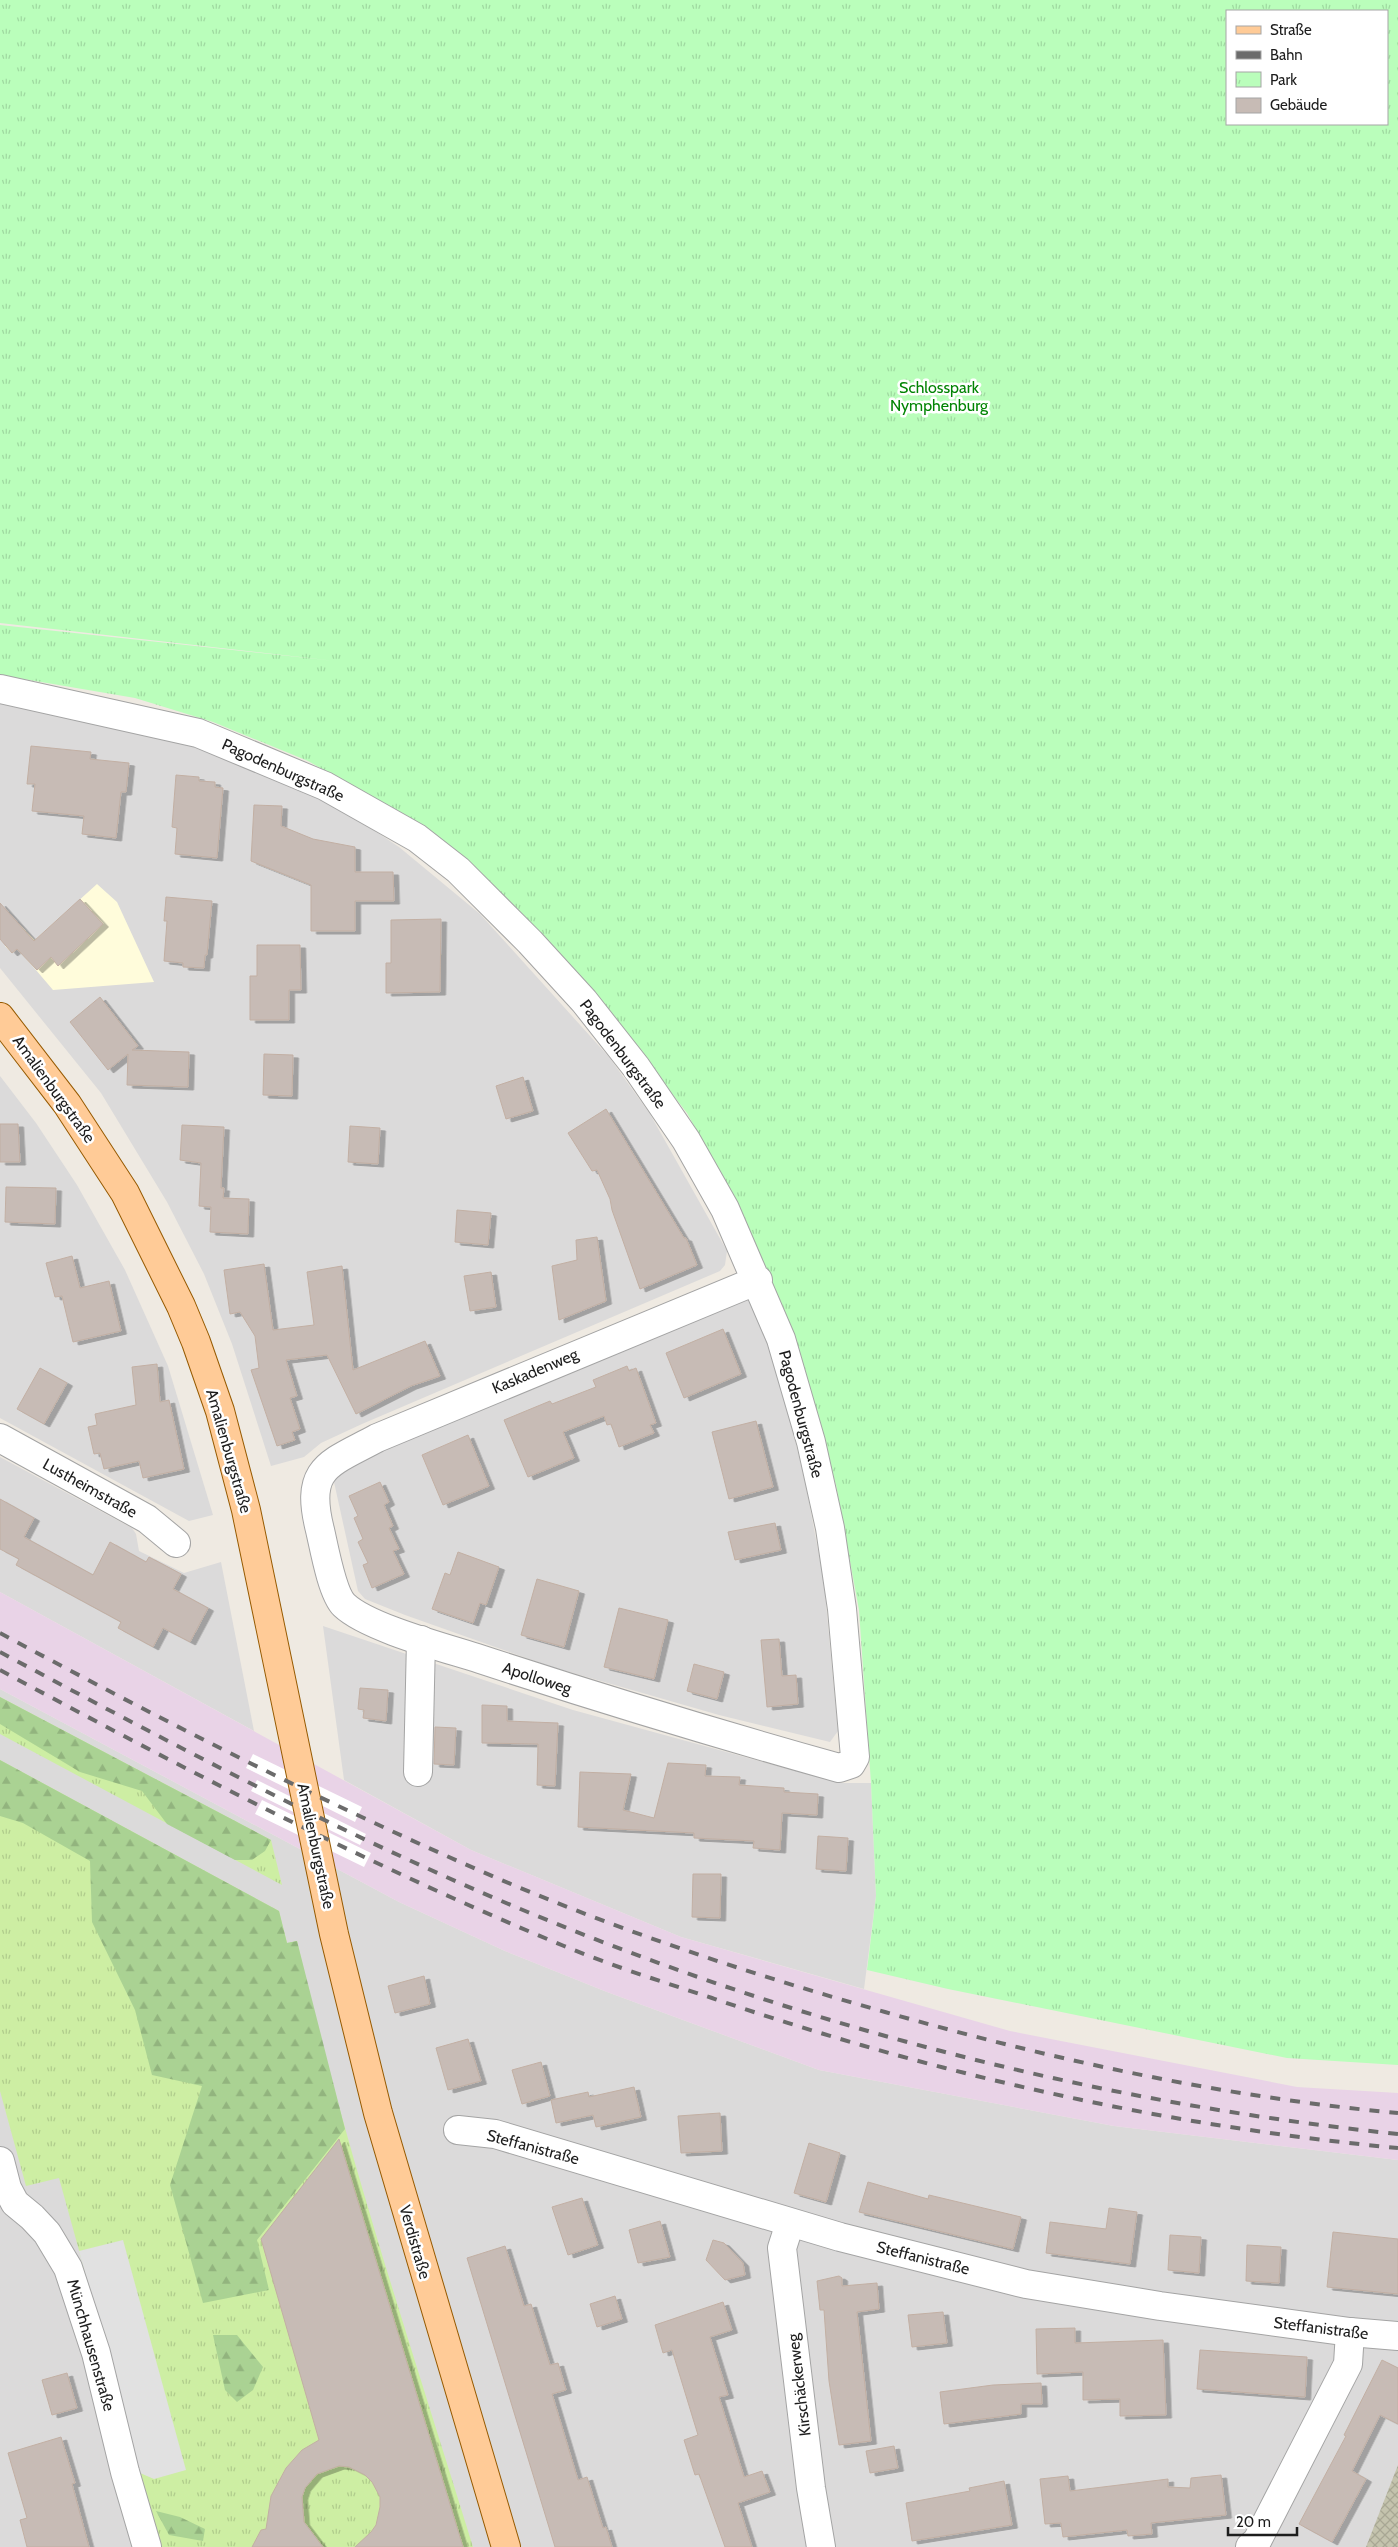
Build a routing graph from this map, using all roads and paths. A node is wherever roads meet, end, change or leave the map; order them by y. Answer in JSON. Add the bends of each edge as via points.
{"nodes":[{"id":1,"x":0,"y":689,"type":"edge"},
{"id":2,"x":0,"y":1017,"type":"edge"},
{"id":3,"x":758,"y":1280,"type":"junction"},
{"id":4,"x":0,"y":1438,"type":"edge"},
{"id":5,"x":319,"y":1474,"type":"joint"},
{"id":6,"x":176,"y":1543,"type":"dead end"},
{"id":7,"x":421,"y":1640,"type":"junction"},
{"id":8,"x":855,"y":1750,"type":"joint"},
{"id":9,"x":418,"y":1772,"type":"dead end"},
{"id":10,"x":334,"y":1934,"type":"joint"},
{"id":11,"x":458,"y":2130,"type":"dead end"},
{"id":12,"x":0,"y":2161,"type":"edge"},
{"id":13,"x":8,"y":2205,"type":"edge"},
{"id":14,"x":790,"y":2223,"type":"junction"},
{"id":15,"x":1350,"y":2332,"type":"junction"},
{"id":16,"x":1398,"y":2336,"type":"edge"},
{"id":17,"x":147,"y":2547,"type":"edge"},
{"id":18,"x":506,"y":2547,"type":"edge"},
{"id":19,"x":821,"y":2547,"type":"edge"},
{"id":20,"x":1250,"y":2547,"type":"edge"}],
"edges":[{"from":1,"to":3,"type":"street","name":"Pagodenburgstraße","via":[[198,733],[325,786],[417,838],[458,870],[530,942],[584,1001],[636,1067],[691,1149]]},
{"from":2,"to":10,"type":"main road","name":"Amalienburgstraße","via":[[67,1104],[125,1193],[165,1270],[196,1342],[234,1457]]},
{"from":3,"to":5,"type":"street","name":"Kaskadenweg","via":[[377,1438],[332,1462]]},
{"from":3,"to":8,"type":"street","name":"Pagodenburgstraße","via":[[784,1348],[811,1442],[830,1528],[842,1609]]},
{"from":4,"to":6,"type":"street","name":"Lustheimstraße","via":[[147,1519]]},
{"from":5,"to":7,"type":"street","name":"Apolloweg","via":[[315,1494],[317,1520],[331,1577],[342,1604],[361,1618]]},
{"from":7,"to":8,"type":"street","name":"Apolloweg","via":[[660,1717],[839,1768],[851,1764]]},
{"from":7,"to":9,"type":"street"},
{"from":10,"to":18,"type":"main road","name":"Verdistraße","via":[[395,2176]]},
{"from":11,"to":14,"type":"street","name":"Steffanistraße","via":[[495,2134]]},
{"from":12,"to":13,"type":"street","name":"Münchhausenstraße"},
{"from":13,"to":17,"type":"street","name":"Münchhausenstraße","via":[[32,2216],[48,2234],[68,2268],[96,2353]]},
{"from":14,"to":15,"type":"street","name":"Steffanistraße","via":[[1026,2284]]},
{"from":14,"to":19,"type":"street","name":"Kirschäckerweg","via":[[782,2248]]},
{"from":15,"to":16,"type":"street","name":"Steffanistraße"},
{"from":15,"to":20,"type":"street","via":[[1348,2364],[1286,2487]]}]}
